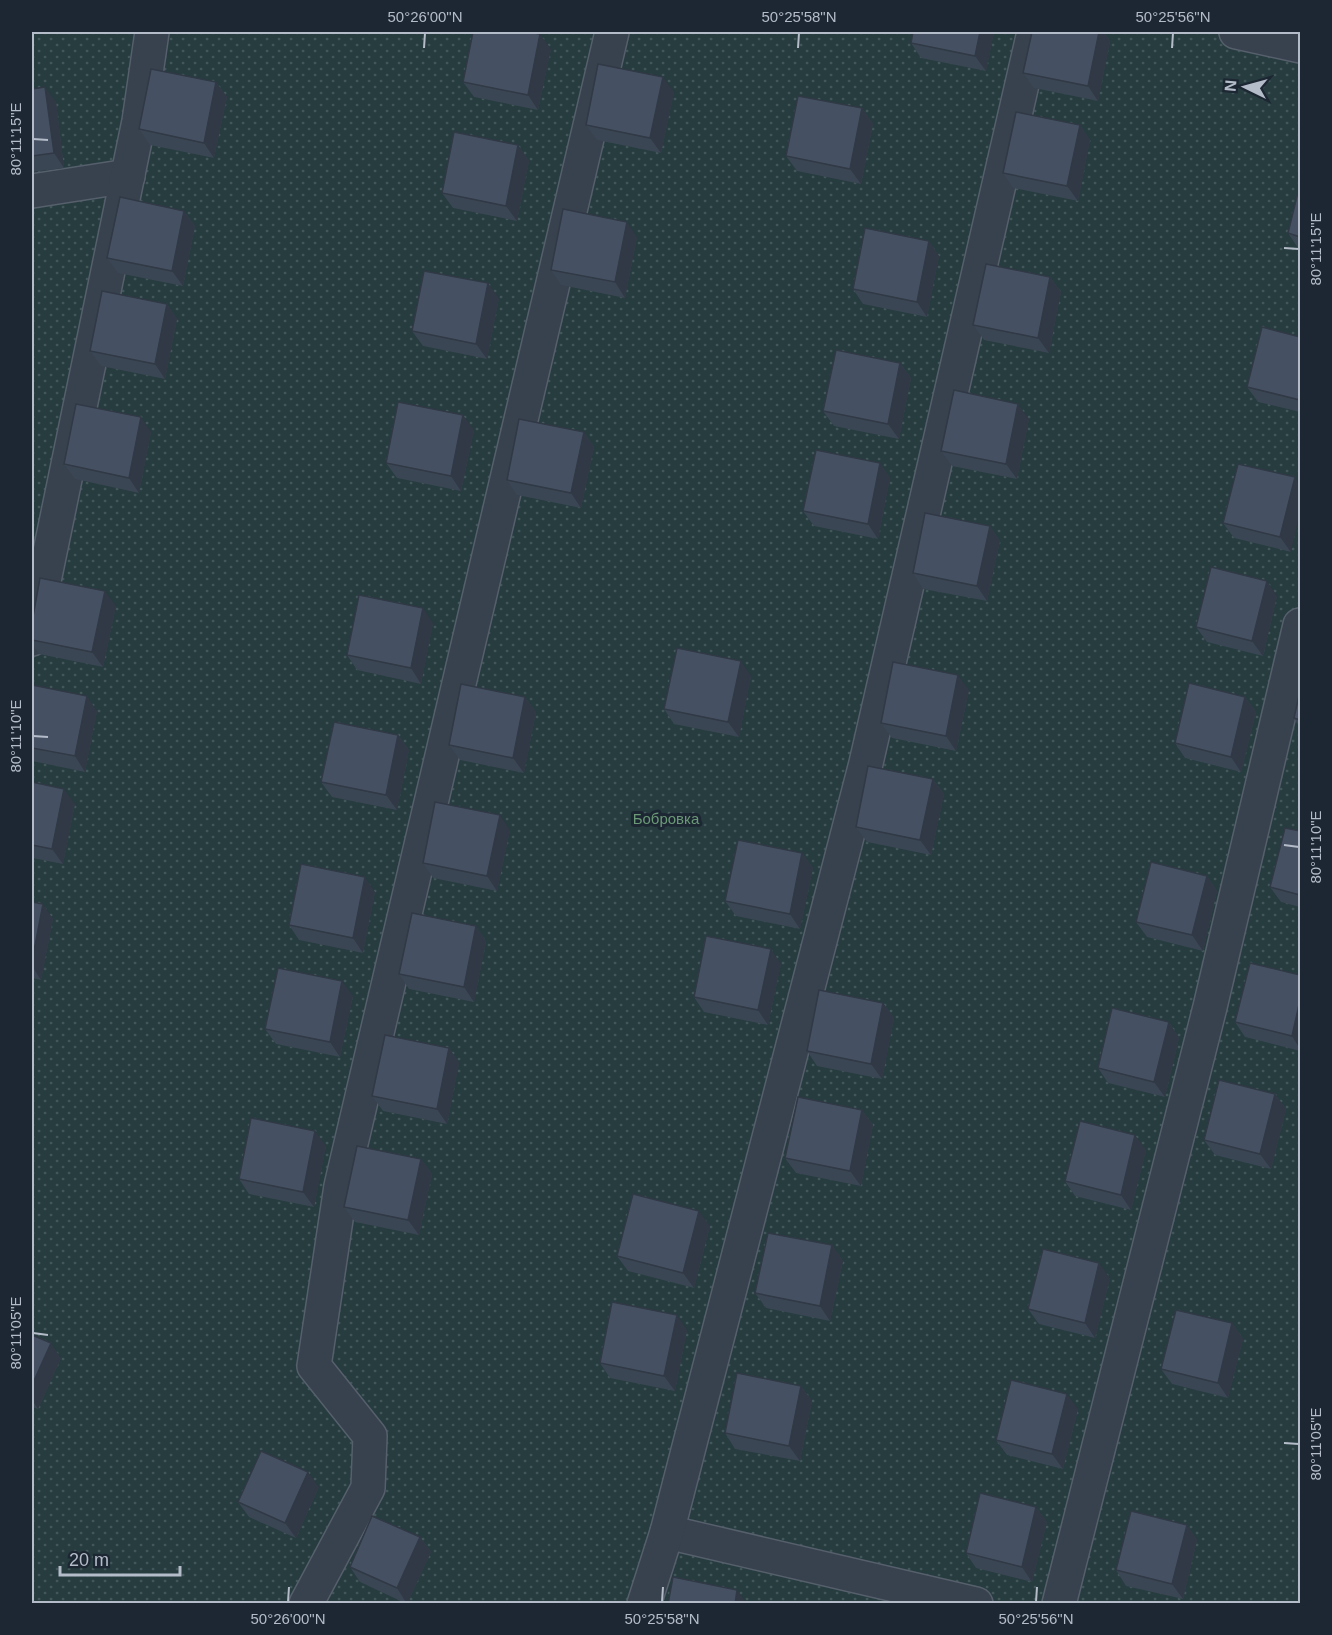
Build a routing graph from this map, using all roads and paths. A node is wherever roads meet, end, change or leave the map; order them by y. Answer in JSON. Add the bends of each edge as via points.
{"nodes":[{"id":1,"x":152,"y":32,"type":"edge"},
{"id":2,"x":612,"y":32,"type":"edge"},
{"id":3,"x":1034,"y":32,"type":"edge"},
{"id":4,"x":1236,"y":32,"type":"edge"},
{"id":5,"x":1300,"y":46,"type":"edge"},
{"id":6,"x":128,"y":176,"type":"junction"},
{"id":7,"x":32,"y":191,"type":"edge"},
{"id":8,"x":1300,"y":625,"type":"edge"},
{"id":9,"x":33,"y":630,"type":"edge"},
{"id":10,"x":667,"y":1532,"type":"junction"},
{"id":11,"x":306,"y":1604,"type":"edge"},
{"id":12,"x":644,"y":1604,"type":"edge"},
{"id":13,"x":976,"y":1604,"type":"edge"},
{"id":14,"x":1059,"y":1604,"type":"edge"}],
"edges":[{"from":1,"to":6,"type":"street"},
{"from":2,"to":11,"type":"street","via":[[341,1186],[314,1366],[370,1436],[368,1488]]},
{"from":3,"to":10,"type":"street","via":[[866,763]]},
{"from":4,"to":5,"type":"street"},
{"from":6,"to":7,"type":"street"},
{"from":6,"to":9,"type":"street"},
{"from":8,"to":14,"type":"street","via":[[1208,1019]]},
{"from":10,"to":12,"type":"street"},
{"from":10,"to":13,"type":"street"}]}
